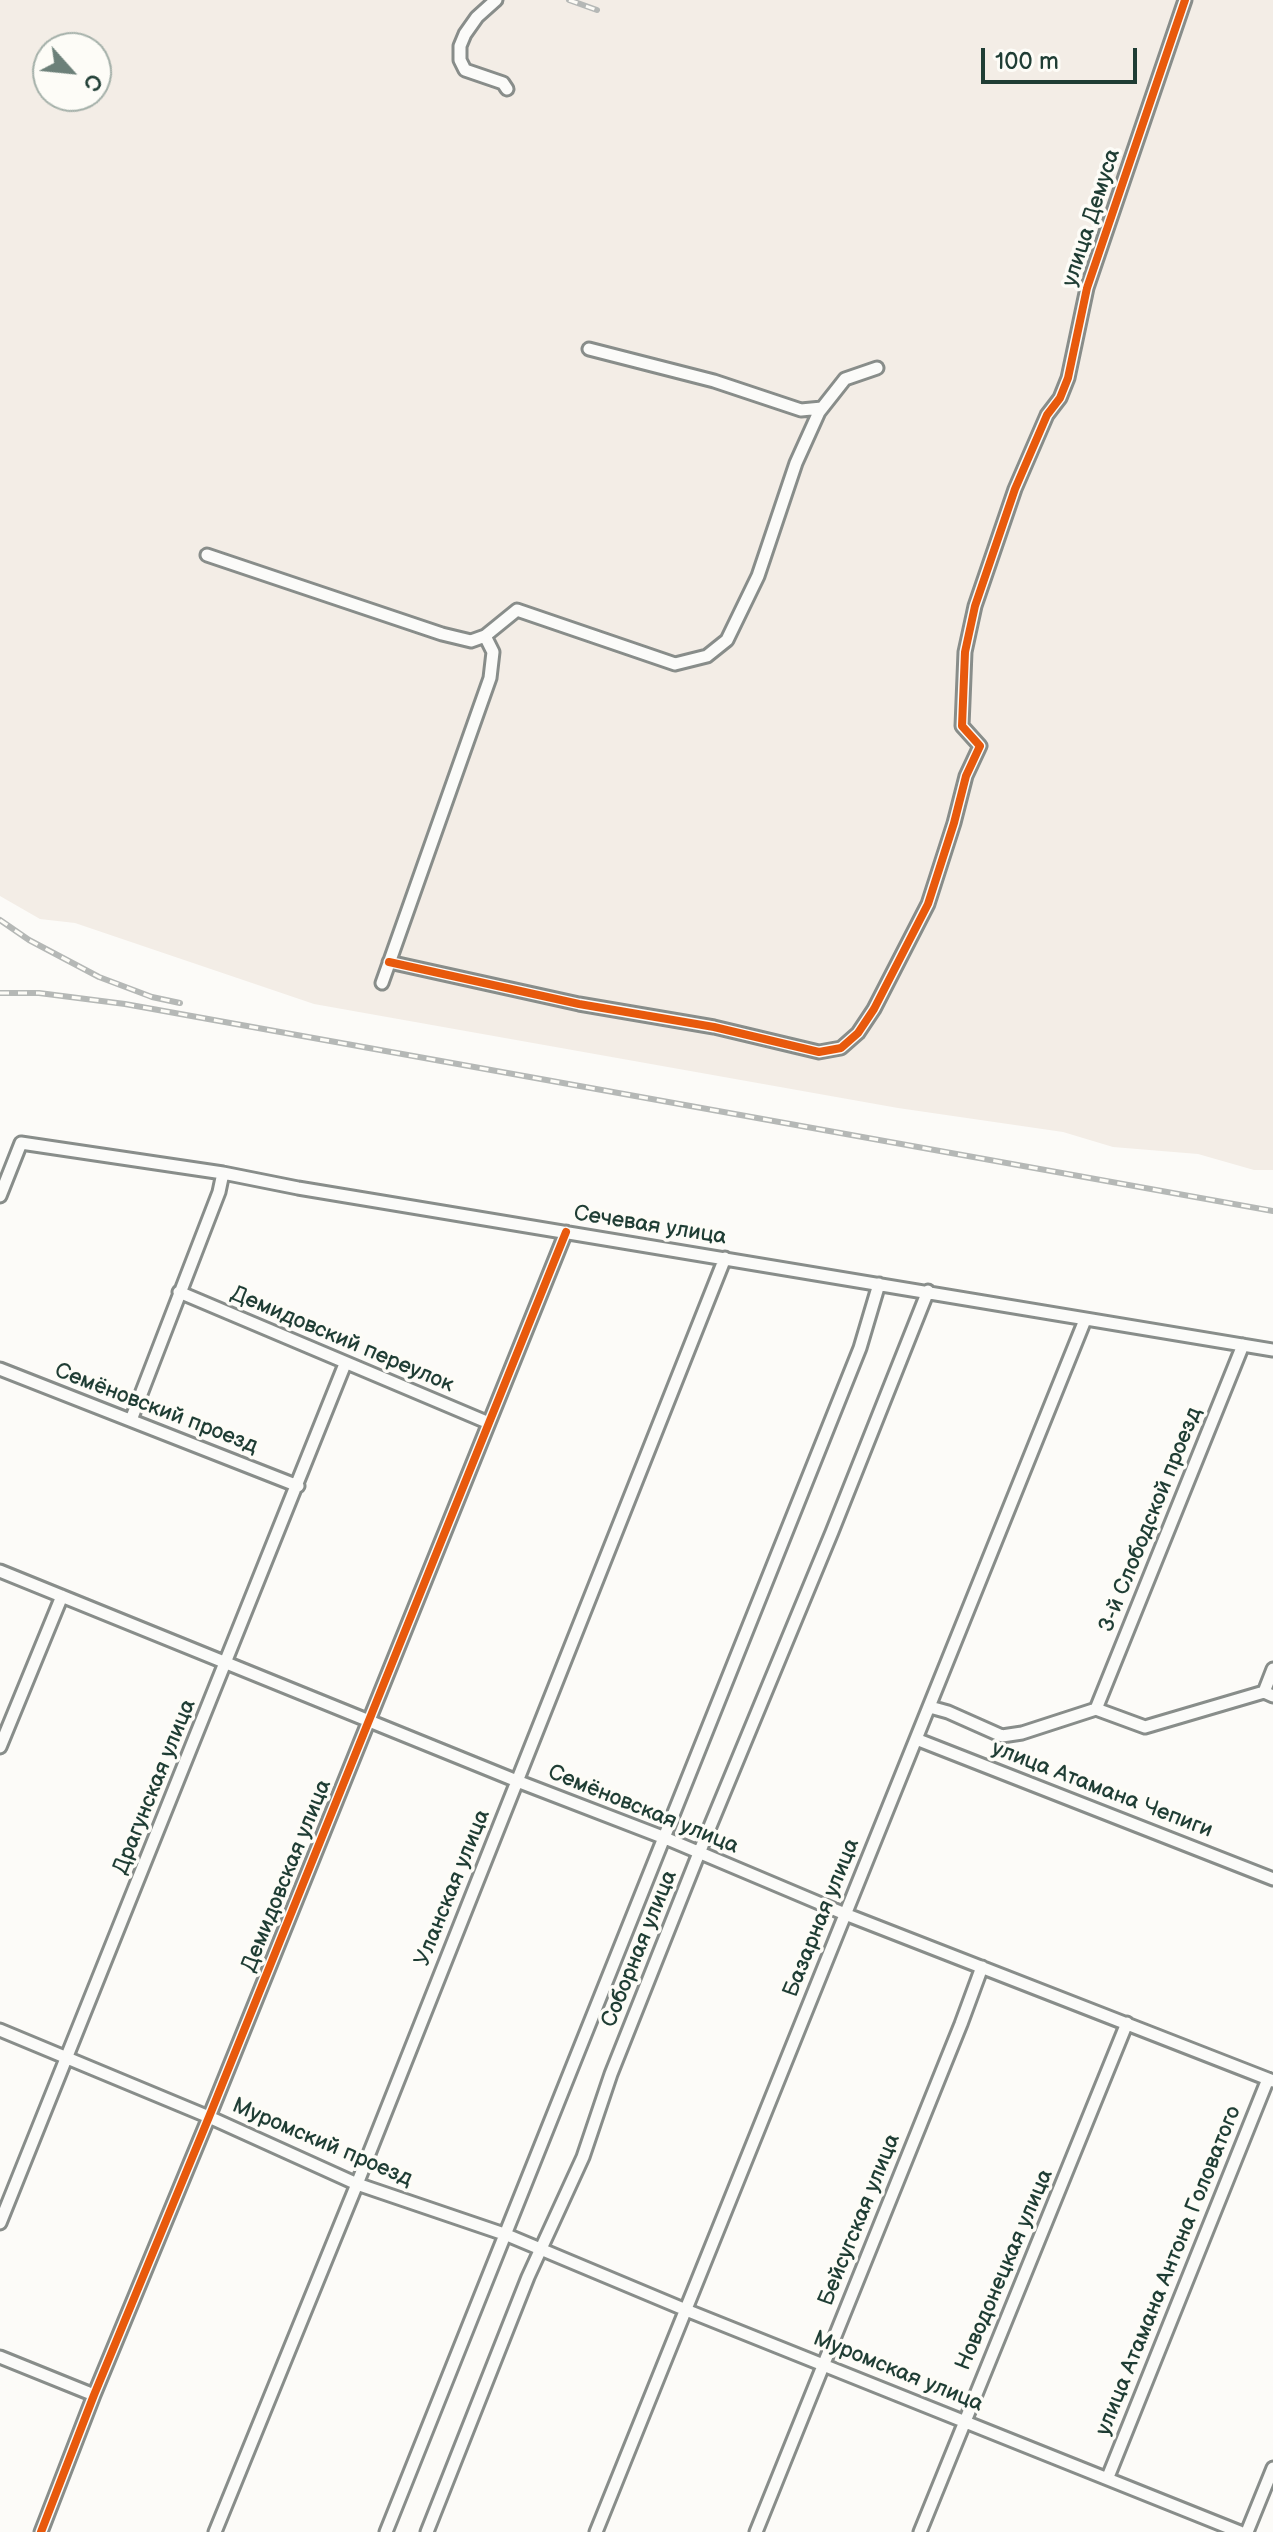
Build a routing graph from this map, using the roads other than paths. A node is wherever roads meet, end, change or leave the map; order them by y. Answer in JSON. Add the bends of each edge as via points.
{"nodes":[{"id":1,"x":496,"y":0,"type":"edge"},
{"id":2,"x":1185,"y":0,"type":"edge"},
{"id":3,"x":507,"y":89,"type":"dead end"},
{"id":4,"x":589,"y":349,"type":"dead end"},
{"id":5,"x":877,"y":368,"type":"dead end"},
{"id":6,"x":822,"y":408,"type":"junction"},
{"id":7,"x":207,"y":555,"type":"dead end"},
{"id":8,"x":485,"y":636,"type":"junction"},
{"id":9,"x":389,"y":962,"type":"junction"},
{"id":10,"x":382,"y":983,"type":"dead end"},
{"id":11,"x":223,"y":1173,"type":"junction"},
{"id":12,"x":0,"y":1196,"type":"edge"},
{"id":13,"x":566,"y":1232,"type":"junction"},
{"id":14,"x":725,"y":1258,"type":"junction"},
{"id":15,"x":879,"y":1284,"type":"junction"},
{"id":16,"x":928,"y":1291,"type":"junction"},
{"id":17,"x":179,"y":1292,"type":"junction"},
{"id":18,"x":1085,"y":1320,"type":"junction"},
{"id":19,"x":1243,"y":1345,"type":"junction"},
{"id":20,"x":1273,"y":1350,"type":"edge"},
{"id":21,"x":345,"y":1364,"type":"junction"},
{"id":22,"x":0,"y":1369,"type":"edge"},
{"id":23,"x":131,"y":1420,"type":"junction"},
{"id":24,"x":489,"y":1423,"type":"junction"},
{"id":25,"x":298,"y":1486,"type":"junction"},
{"id":26,"x":0,"y":1571,"type":"edge"},
{"id":27,"x":62,"y":1596,"type":"junction"},
{"id":28,"x":227,"y":1662,"type":"junction"},
{"id":29,"x":1273,"y":1669,"type":"edge"},
{"id":30,"x":1268,"y":1694,"type":"edge"},
{"id":31,"x":930,"y":1707,"type":"junction"},
{"id":32,"x":1096,"y":1709,"type":"junction"},
{"id":33,"x":369,"y":1720,"type":"junction"},
{"id":34,"x":916,"y":1739,"type":"junction"},
{"id":35,"x":0,"y":1747,"type":"edge"},
{"id":36,"x":517,"y":1781,"type":"junction"},
{"id":37,"x":665,"y":1838,"type":"junction"},
{"id":38,"x":699,"y":1853,"type":"junction"},
{"id":39,"x":1273,"y":1879,"type":"edge"},
{"id":40,"x":845,"y":1914,"type":"junction"},
{"id":41,"x":982,"y":1967,"type":"junction"},
{"id":42,"x":1127,"y":2023,"type":"junction"},
{"id":43,"x":0,"y":2030,"type":"edge"},
{"id":44,"x":68,"y":2058,"type":"junction"},
{"id":45,"x":1270,"y":2080,"type":"edge"},
{"id":46,"x":209,"y":2117,"type":"junction"},
{"id":47,"x":357,"y":2184,"type":"junction"},
{"id":48,"x":5,"y":2199,"type":"edge"},
{"id":49,"x":0,"y":2223,"type":"edge"},
{"id":50,"x":507,"y":2235,"type":"junction"},
{"id":51,"x":541,"y":2249,"type":"junction"},
{"id":52,"x":686,"y":2310,"type":"junction"},
{"id":53,"x":0,"y":2357,"type":"edge"},
{"id":54,"x":823,"y":2364,"type":"junction"},
{"id":55,"x":94,"y":2395,"type":"junction"},
{"id":56,"x":964,"y":2420,"type":"junction"},
{"id":57,"x":1273,"y":2468,"type":"edge"},
{"id":58,"x":1108,"y":2477,"type":"junction"},
{"id":59,"x":41,"y":2532,"type":"edge"},
{"id":60,"x":215,"y":2532,"type":"edge"},
{"id":61,"x":386,"y":2532,"type":"edge"},
{"id":62,"x":427,"y":2532,"type":"edge"},
{"id":63,"x":596,"y":2532,"type":"edge"},
{"id":64,"x":756,"y":2532,"type":"edge"},
{"id":65,"x":920,"y":2532,"type":"edge"},
{"id":66,"x":1240,"y":2532,"type":"edge"},
{"id":67,"x":1247,"y":2532,"type":"edge"}],
"edges":[{"from":1,"to":3,"type":"street","via":[[465,34],[460,60],[465,70]]},
{"from":2,"to":9,"type":"street","name":"улица Демуса","via":[[1087,288],[1068,378],[1015,489],[975,606],[965,652],[962,726],[980,746],[928,904],[858,1033],[841,1048],[819,1052]]},
{"from":4,"to":6,"type":"street","via":[[801,410]]},
{"from":5,"to":6,"type":"street","via":[[845,379]]},
{"from":6,"to":8,"type":"street","via":[[796,463],[758,576],[727,640],[707,656],[675,664],[517,610]]},
{"from":7,"to":8,"type":"street","via":[[442,634],[471,641]]},
{"from":8,"to":9,"type":"street","via":[[493,652],[490,678]]},
{"from":9,"to":10,"type":"street"},
{"from":11,"to":12,"type":"street","name":"Сечевая улица","via":[[21,1143]]},
{"from":11,"to":13,"type":"street","name":"Сечевая улица"},
{"from":11,"to":17,"type":"street"},
{"from":13,"to":14,"type":"street","name":"Сечевая улица"},
{"from":13,"to":24,"type":"street","name":"Демидовская улица"},
{"from":14,"to":15,"type":"street","name":"Сечевая улица"},
{"from":14,"to":36,"type":"street","name":"Уланская улица"},
{"from":15,"to":16,"type":"street","name":"Сечевая улица"},
{"from":15,"to":37,"type":"street","via":[[860,1348]]},
{"from":16,"to":18,"type":"street","name":"Сечевая улица"},
{"from":16,"to":38,"type":"street","name":"Соборная улица"},
{"from":17,"to":21,"type":"street","name":"Демидовский переулок"},
{"from":17,"to":23,"type":"street"},
{"from":18,"to":19,"type":"street","name":"Сечевая улица"},
{"from":18,"to":31,"type":"street","name":"Базарная улица"},
{"from":19,"to":20,"type":"street","name":"Сечевая улица"},
{"from":19,"to":32,"type":"street","name":"3-й Слободской проезд"},
{"from":21,"to":24,"type":"street","name":"Демидовский переулок"},
{"from":21,"to":25,"type":"street","name":"Драгунская улица"},
{"from":22,"to":23,"type":"street","name":"Семёновский проезд"},
{"from":23,"to":25,"type":"street","name":"Семёновский проезд"},
{"from":24,"to":33,"type":"street","name":"Демидовская улица"},
{"from":25,"to":28,"type":"street","name":"Драгунская улица"},
{"from":26,"to":27,"type":"street","name":"Семёновская улица"},
{"from":27,"to":28,"type":"street","name":"Семёновская улица"},
{"from":27,"to":35,"type":"street"},
{"from":28,"to":33,"type":"street","name":"Семёновская улица"},
{"from":28,"to":44,"type":"street","name":"Драгунская улица"},
{"from":29,"to":30,"type":"street"},
{"from":30,"to":32,"type":"street","via":[[1145,1727]]},
{"from":31,"to":32,"type":"street","via":[[1002,1736]]},
{"from":31,"to":34,"type":"street","name":"Базарная улица"},
{"from":33,"to":36,"type":"street","name":"Семёновская улица"},
{"from":33,"to":46,"type":"street","name":"Демидовская улица"},
{"from":34,"to":39,"type":"street","name":"улица Атамана Чепиги"},
{"from":34,"to":40,"type":"street","name":"Базарная улица"},
{"from":36,"to":37,"type":"street","name":"Семёновская улица"},
{"from":36,"to":47,"type":"street","name":"Уланская улица"},
{"from":37,"to":38,"type":"street","name":"Семёновская улица"},
{"from":37,"to":50,"type":"street"},
{"from":38,"to":40,"type":"street","name":"Семёновская улица"},
{"from":38,"to":51,"type":"street","name":"Соборная улица","via":[[583,2157]]},
{"from":40,"to":41,"type":"street","name":"Семёновская улица"},
{"from":40,"to":52,"type":"street","name":"Базарная улица"},
{"from":41,"to":42,"type":"street","name":"Семёновская улица"},
{"from":41,"to":54,"type":"street","name":"Бейсугская улица"},
{"from":42,"to":45,"type":"street","name":"Семёновская улица"},
{"from":42,"to":56,"type":"street","name":"Новодонецкая улица"},
{"from":43,"to":44,"type":"street","name":"Муромский проезд"},
{"from":44,"to":46,"type":"street","name":"Муромский проезд"},
{"from":44,"to":48,"type":"street","name":"Драгунская улица"},
{"from":45,"to":58,"type":"street","name":"улица Атамана Антона Головатого"},
{"from":46,"to":47,"type":"street","name":"Муромский проезд"},
{"from":46,"to":55,"type":"street","name":"Демидовская улица"},
{"from":47,"to":50,"type":"street","name":"Муромский проезд"},
{"from":47,"to":60,"type":"street","name":"Уланская улица"},
{"from":48,"to":49,"type":"street","name":"Драгунская улица"},
{"from":50,"to":51,"type":"street","name":"Муромский проезд"},
{"from":50,"to":61,"type":"street"},
{"from":51,"to":52,"type":"street","name":"Муромская улица"},
{"from":51,"to":62,"type":"street","name":"Соборная улица"},
{"from":52,"to":54,"type":"street","name":"Муромская улица"},
{"from":52,"to":63,"type":"street","name":"Базарная улица"},
{"from":53,"to":55,"type":"street"},
{"from":54,"to":56,"type":"street","name":"Муромская улица"},
{"from":54,"to":64,"type":"street","name":"Бейсугская улица"},
{"from":55,"to":59,"type":"street","name":"Демидовская улица"},
{"from":56,"to":58,"type":"street","name":"Муромская улица"},
{"from":56,"to":65,"type":"street","name":"Новодонецкая улица"},
{"from":57,"to":67,"type":"street"},
{"from":58,"to":66,"type":"street","name":"Муромская улица"}]}
